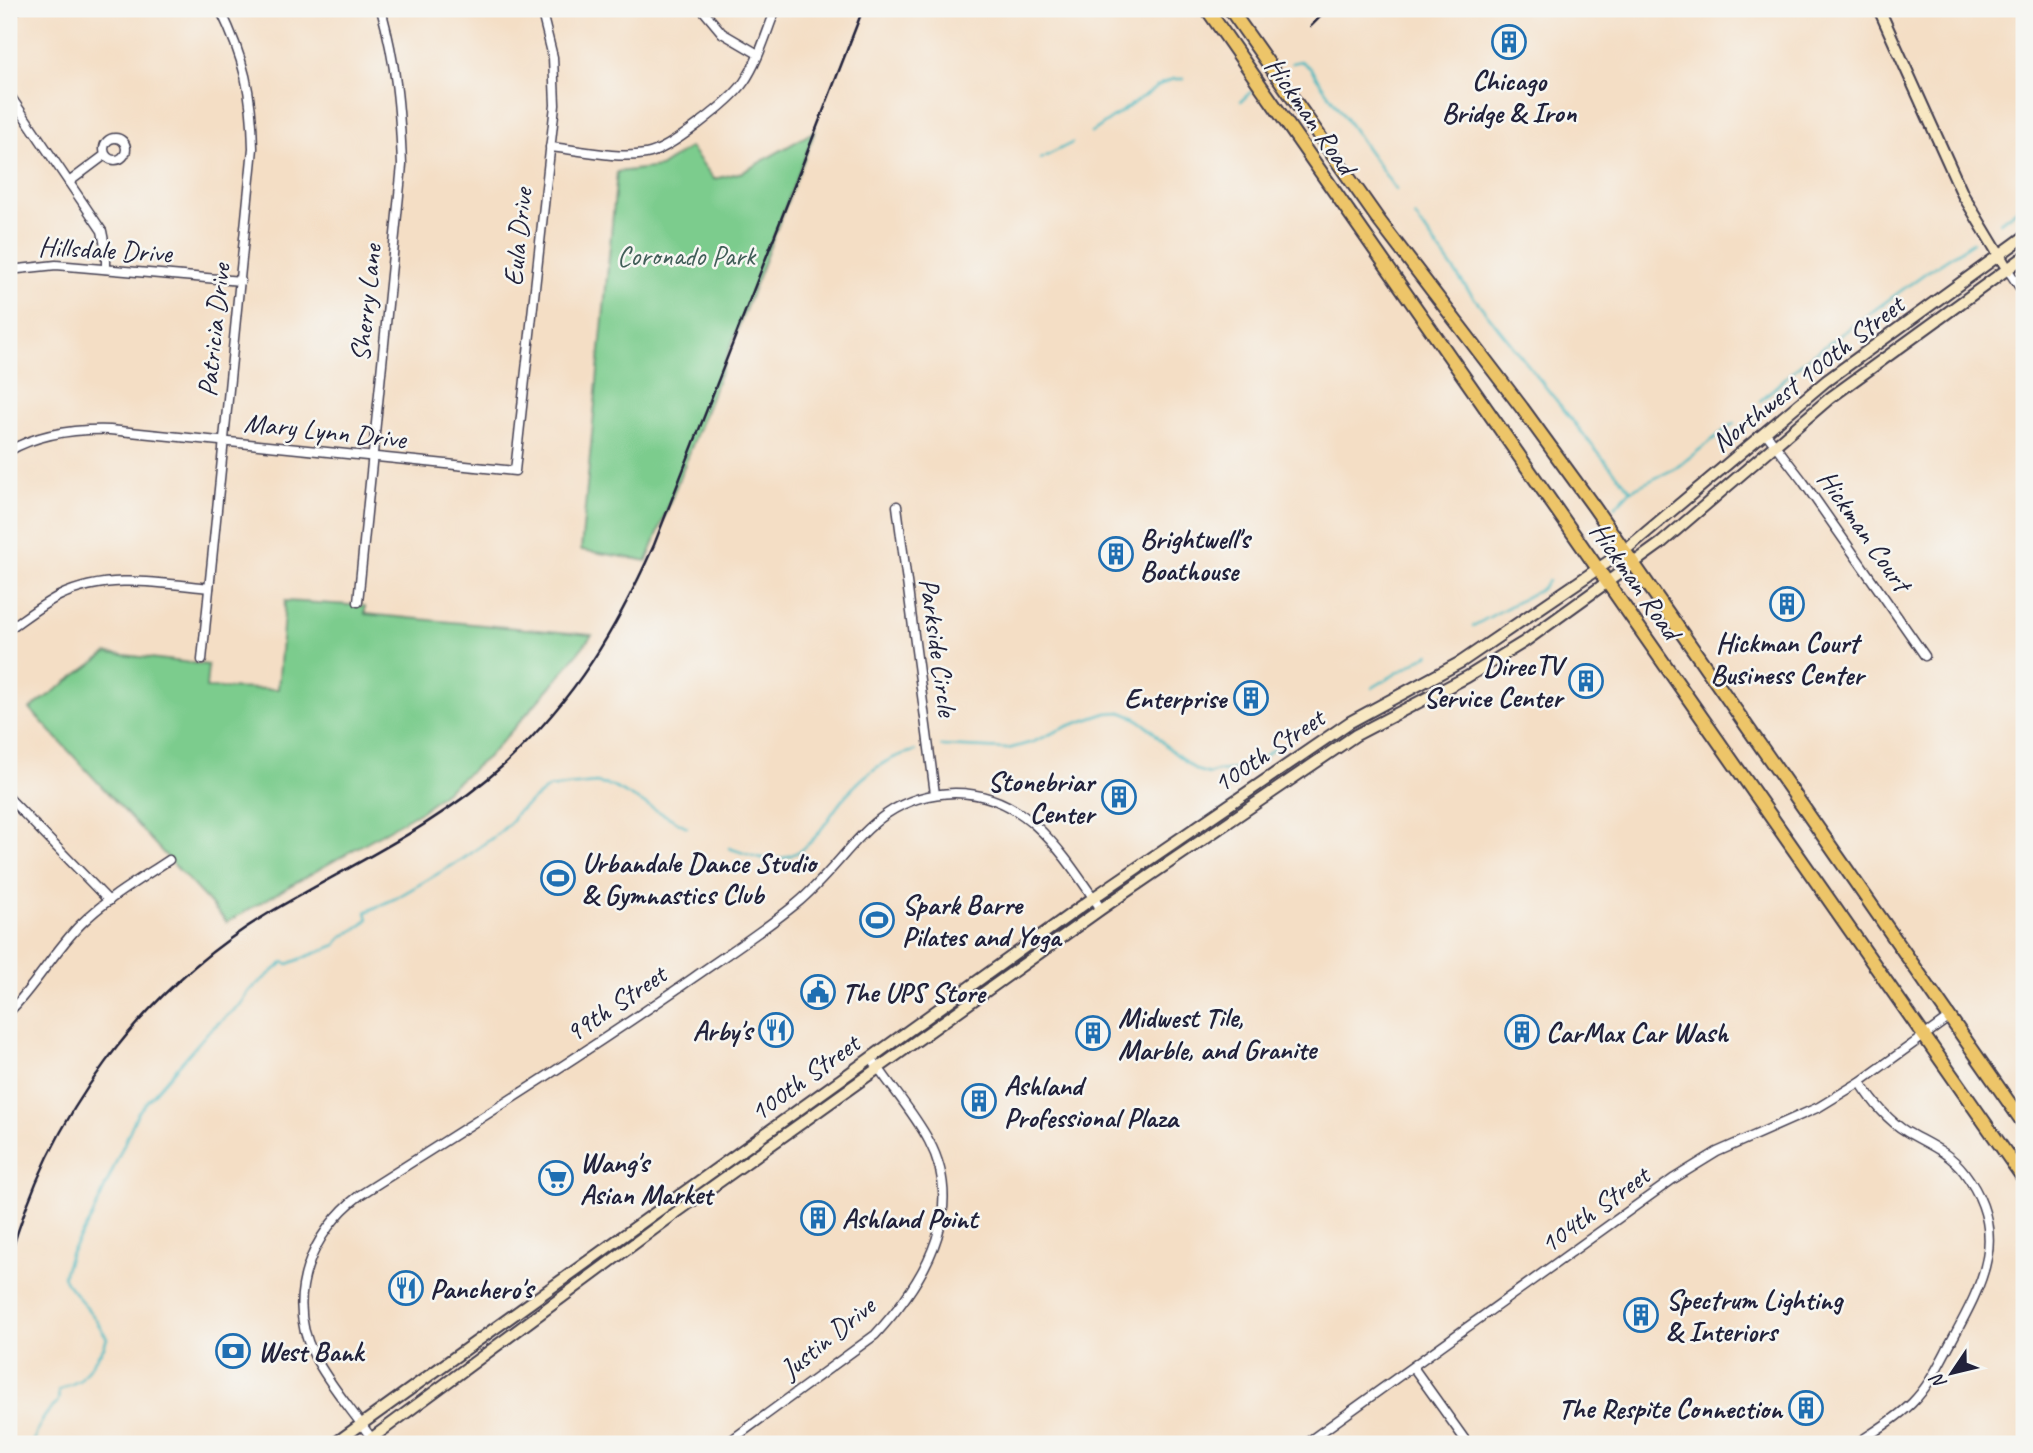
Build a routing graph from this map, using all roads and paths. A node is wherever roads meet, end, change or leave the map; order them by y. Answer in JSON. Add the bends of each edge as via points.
{"nodes":[{"id":1,"x":17,"y":9,"type":"edge"},
{"id":2,"x":220,"y":9,"type":"edge"},
{"id":3,"x":381,"y":9,"type":"edge"},
{"id":4,"x":541,"y":9,"type":"edge"},
{"id":5,"x":702,"y":9,"type":"edge"},
{"id":6,"x":776,"y":9,"type":"edge"},
{"id":7,"x":1207,"y":9,"type":"edge"},
{"id":8,"x":1230,"y":9,"type":"edge"},
{"id":9,"x":1879,"y":9,"type":"edge"},
{"id":10,"x":9,"y":14,"type":"edge"},
{"id":11,"x":758,"y":54,"type":"junction"},
{"id":12,"x":9,"y":94,"type":"edge"},
{"id":13,"x":550,"y":147,"type":"junction"},
{"id":14,"x":105,"y":155,"type":"dead end"},
{"id":15,"x":69,"y":182,"type":"junction"},
{"id":16,"x":2024,"y":237,"type":"edge"},
{"id":17,"x":1999,"y":255,"type":"junction"},
{"id":18,"x":2024,"y":257,"type":"edge"},
{"id":19,"x":106,"y":269,"type":"junction"},
{"id":20,"x":9,"y":270,"type":"edge"},
{"id":21,"x":2008,"y":270,"type":"junction"},
{"id":22,"x":241,"y":281,"type":"junction"},
{"id":23,"x":2024,"y":294,"type":"edge"},
{"id":24,"x":1765,"y":432,"type":"junction"},
{"id":25,"x":224,"y":442,"type":"junction"},
{"id":26,"x":1776,"y":444,"type":"junction"},
{"id":27,"x":9,"y":451,"type":"edge"},
{"id":28,"x":373,"y":457,"type":"junction"},
{"id":29,"x":515,"y":471,"type":"joint"},
{"id":30,"x":897,"y":506,"type":"dead end"},
{"id":31,"x":1624,"y":551,"type":"junction"},
{"id":32,"x":1634,"y":565,"type":"junction"},
{"id":33,"x":1598,"y":569,"type":"junction"},
{"id":34,"x":1608,"y":582,"type":"junction"},
{"id":35,"x":209,"y":588,"type":"junction"},
{"id":36,"x":358,"y":602,"type":"dead end"},
{"id":37,"x":9,"y":629,"type":"edge"},
{"id":38,"x":1925,"y":656,"type":"dead end"},
{"id":39,"x":202,"y":660,"type":"dead end"},
{"id":40,"x":935,"y":794,"type":"junction"},
{"id":41,"x":9,"y":799,"type":"edge"},
{"id":42,"x":169,"y":860,"type":"dead end"},
{"id":43,"x":1093,"y":898,"type":"junction"},
{"id":44,"x":109,"y":901,"type":"junction"},
{"id":45,"x":1101,"y":909,"type":"junction"},
{"id":46,"x":9,"y":1012,"type":"edge"},
{"id":47,"x":1950,"y":1017,"type":"junction"},
{"id":48,"x":1924,"y":1035,"type":"junction"},
{"id":49,"x":871,"y":1057,"type":"junction"},
{"id":50,"x":878,"y":1068,"type":"junction"},
{"id":51,"x":1860,"y":1082,"type":"junction"},
{"id":52,"x":2024,"y":1124,"type":"edge"},
{"id":53,"x":2024,"y":1178,"type":"edge"},
{"id":54,"x":1413,"y":1367,"type":"junction"},
{"id":55,"x":362,"y":1424,"type":"junction"},
{"id":56,"x":368,"y":1441,"type":"edge"},
{"id":57,"x":334,"y":1444,"type":"edge"},
{"id":58,"x":726,"y":1444,"type":"edge"},
{"id":59,"x":1305,"y":1444,"type":"edge"},
{"id":60,"x":1468,"y":1444,"type":"edge"},
{"id":61,"x":1856,"y":1444,"type":"edge"}],
"edges":[{"from":1,"to":10,"type":"street"},
{"from":2,"to":22,"type":"street","name":"Patricia Drive","via":[[243,62],[253,119]]},
{"from":3,"to":28,"type":"street","name":"Sherry Lane","via":[[400,102],[402,165]]},
{"from":4,"to":13,"type":"street","name":"Eula Drive","via":[[555,81]]},
{"from":5,"to":11,"type":"street","via":[[722,33]]},
{"from":6,"to":11,"type":"street"},
{"from":7,"to":33,"type":"main road","name":"Hickman Road"},
{"from":8,"to":31,"type":"main road","name":"Hickman Road","via":[[1380,222]]},
{"from":9,"to":17,"type":"main road","via":[[1963,195]]},
{"from":11,"to":13,"type":"street","via":[[742,86],[664,148],[634,155]]},
{"from":12,"to":15,"type":"street"},
{"from":13,"to":29,"type":"street","name":"Eula Drive"},
{"from":14,"to":15,"type":"street"},
{"from":15,"to":19,"type":"street","via":[[102,231]]},
{"from":16,"to":17,"type":"main road","name":"Northwest 100th Street"},
{"from":17,"to":21,"type":"main road"},
{"from":17,"to":24,"type":"main road","name":"Northwest 100th Street","via":[[1826,381]]},
{"from":18,"to":21,"type":"main road","name":"Northwest 100th Street"},
{"from":19,"to":20,"type":"street","name":"Hillsdale Drive","via":[[56,265]]},
{"from":19,"to":22,"type":"street","name":"Hillsdale Drive"},
{"from":21,"to":23,"type":"street"},
{"from":21,"to":26,"type":"main road","name":"Northwest 100th Street","via":[[1857,377]]},
{"from":22,"to":25,"type":"street","name":"Patricia Drive"},
{"from":24,"to":26,"type":"street","name":"Hickman Court"},
{"from":24,"to":31,"type":"main road","name":"Northwest 100th Street"},
{"from":25,"to":27,"type":"street","name":"Mary Lynn Drive","via":[[91,430],[52,434]]},
{"from":25,"to":28,"type":"street","name":"Mary Lynn Drive"},
{"from":25,"to":35,"type":"street","name":"Patricia Drive"},
{"from":26,"to":32,"type":"main road","name":"Northwest 100th Street"},
{"from":26,"to":38,"type":"street","name":"Hickman Court"},
{"from":28,"to":29,"type":"street","name":"Mary Lynn Drive"},
{"from":28,"to":36,"type":"street","name":"Sherry Lane"},
{"from":30,"to":40,"type":"street","name":"Parkside Circle"},
{"from":31,"to":32,"type":"main road","name":"Hickman Road"},
{"from":31,"to":33,"type":"main road","name":"100th Street"},
{"from":32,"to":34,"type":"main road","name":"100th Street"},
{"from":32,"to":47,"type":"main road","name":"Hickman Road"},
{"from":33,"to":34,"type":"main road","name":"Hickman Road"},
{"from":33,"to":43,"type":"main road","name":"100th Street","via":[[1461,662],[1350,722]]},
{"from":34,"to":45,"type":"main road","name":"100th Street","via":[[1478,670],[1356,735]]},
{"from":34,"to":48,"type":"main road","name":"Hickman Road"},
{"from":35,"to":37,"type":"street","via":[[130,580],[95,584],[46,603]]},
{"from":35,"to":39,"type":"street","name":"Patricia Drive"},
{"from":40,"to":43,"type":"street","name":"99th Street","via":[[973,794],[1019,811],[1049,837]]},
{"from":40,"to":55,"type":"street","name":"99th Street","via":[[888,812],[861,834],[818,884],[775,920],[619,1030],[360,1195],[333,1219],[307,1267],[303,1313],[315,1357]]},
{"from":41,"to":44,"type":"street"},
{"from":42,"to":44,"type":"street"},
{"from":43,"to":45,"type":"street","name":"99th Street"},
{"from":43,"to":49,"type":"main road","name":"100th Street"},
{"from":44,"to":46,"type":"street","via":[[66,939]]},
{"from":45,"to":50,"type":"main road","name":"100th Street"},
{"from":47,"to":48,"type":"street","name":"104th Street"},
{"from":47,"to":52,"type":"main road","name":"Hickman Road"},
{"from":48,"to":51,"type":"street","name":"104th Street"},
{"from":48,"to":53,"type":"main road","name":"Hickman Road"},
{"from":49,"to":50,"type":"street","name":"Justin Drive"},
{"from":49,"to":55,"type":"main road","name":"100th Street"},
{"from":50,"to":56,"type":"main road","name":"100th Street"},
{"from":50,"to":58,"type":"street","name":"Justin Drive","via":[[936,1157],[944,1207],[935,1248],[875,1335]]},
{"from":51,"to":54,"type":"street","name":"104th Street","via":[[1819,1108],[1704,1160]]},
{"from":51,"to":61,"type":"street","via":[[1886,1117],[1943,1152],[1964,1172],[1977,1192],[1990,1246],[1979,1291],[1926,1386],[1911,1404]]},
{"from":54,"to":59,"type":"street","name":"104th Street"},
{"from":54,"to":60,"type":"street"},
{"from":55,"to":56,"type":"street","name":"99th Street"},
{"from":55,"to":57,"type":"main road","name":"100th Street"}]}
